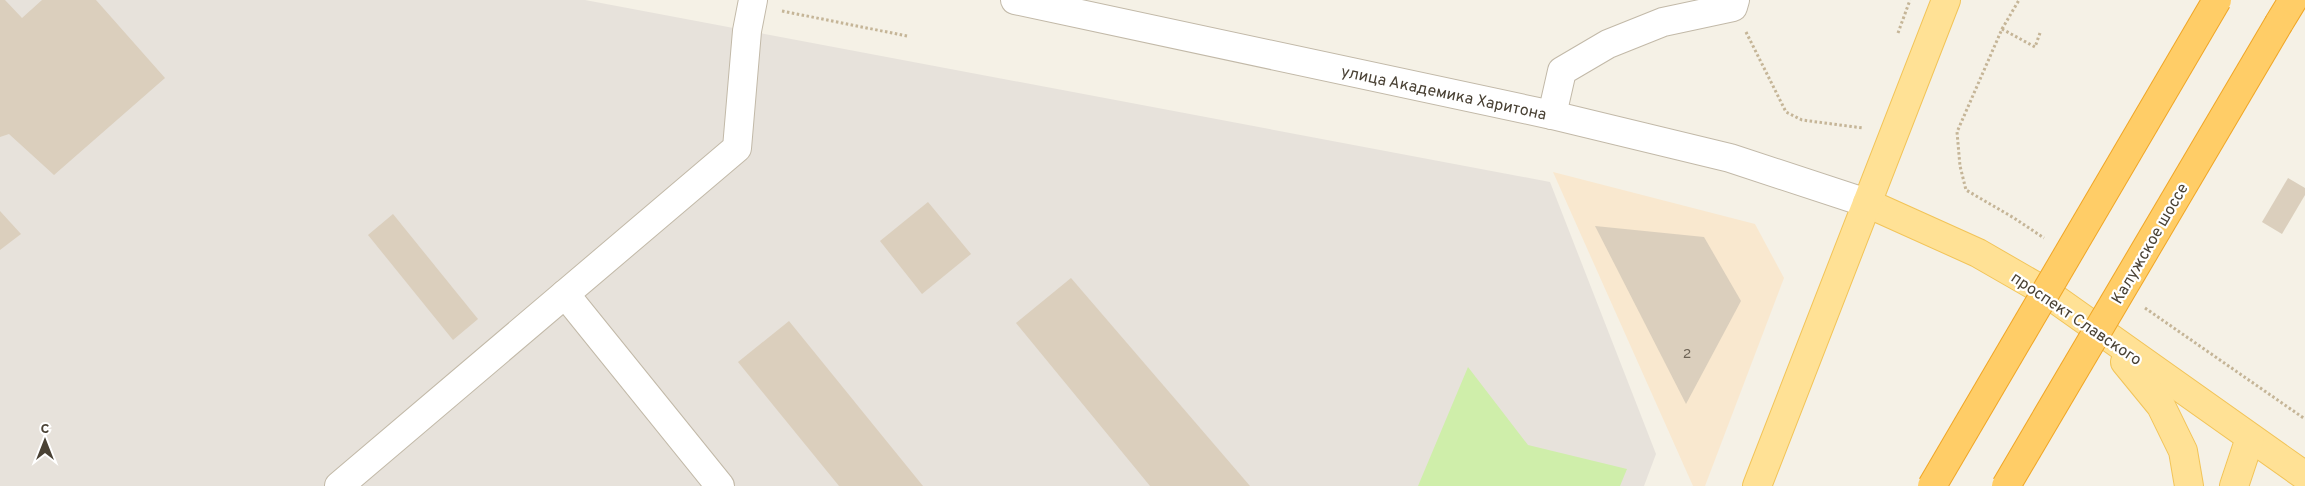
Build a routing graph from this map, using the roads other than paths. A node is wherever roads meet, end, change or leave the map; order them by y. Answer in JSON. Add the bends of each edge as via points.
{"nodes":[{"id":1,"x":1015,"y":0,"type":"edge"},
{"id":2,"x":1946,"y":0,"type":"edge"},
{"id":3,"x":2218,"y":0,"type":"edge"},
{"id":4,"x":2293,"y":0,"type":"edge"},
{"id":5,"x":753,"y":3,"type":"edge"},
{"id":6,"x":1734,"y":4,"type":"edge"},
{"id":7,"x":1552,"y":115,"type":"junction"},
{"id":8,"x":1867,"y":203,"type":"junction"},
{"id":9,"x":565,"y":294,"type":"junction"},
{"id":10,"x":2106,"y":337,"type":"junction"},
{"id":11,"x":2250,"y":438,"type":"junction"},
{"id":12,"x":2305,"y":461,"type":"edge"},
{"id":13,"x":2305,"y":476,"type":"edge"},
{"id":14,"x":339,"y":486,"type":"edge"},
{"id":15,"x":720,"y":486,"type":"edge"},
{"id":16,"x":1757,"y":486,"type":"edge"},
{"id":17,"x":1932,"y":486,"type":"edge"},
{"id":18,"x":2006,"y":486,"type":"edge"},
{"id":19,"x":2189,"y":486,"type":"edge"},
{"id":20,"x":2234,"y":486,"type":"edge"}],
"edges":[{"from":1,"to":7,"type":"street","name":"улица Академика Харитона"},
{"from":2,"to":8,"type":"main road"},
{"from":3,"to":17,"type":"highway","bridge":true},
{"from":4,"to":18,"type":"highway","name":"Калужское шоссе","bridge":true},
{"from":5,"to":9,"type":"street","via":[[747,31],[737,148]]},
{"from":6,"to":7,"type":"street","via":[[1662,22],[1608,44],[1562,71]]},
{"from":7,"to":8,"type":"street","name":"улица Академика Харитона","via":[[1730,158]]},
{"from":8,"to":10,"type":"main road","name":"проспект Славского","via":[[1986,258],[2044,291]]},
{"from":8,"to":16,"type":"main road"},
{"from":9,"to":14,"type":"street"},
{"from":9,"to":15,"type":"street"},
{"from":10,"to":11,"type":"main road","name":"проспект Славского"},
{"from":10,"to":19,"type":"main road","via":[[2161,406],[2183,452]]},
{"from":11,"to":12,"type":"main road","name":"проспект Славского"},
{"from":11,"to":13,"type":"main road","name":"проспект Славского"},
{"from":11,"to":20,"type":"main road"}]}
